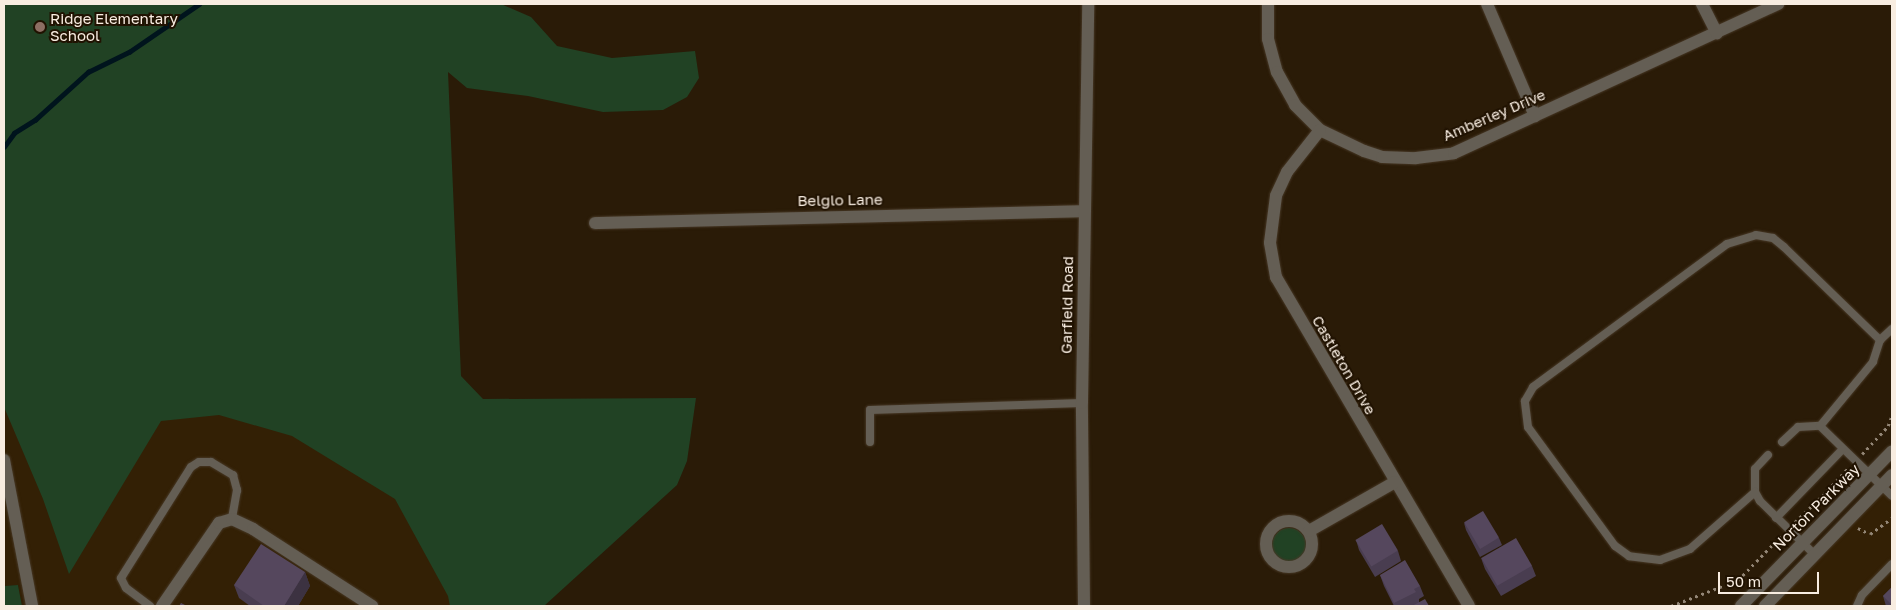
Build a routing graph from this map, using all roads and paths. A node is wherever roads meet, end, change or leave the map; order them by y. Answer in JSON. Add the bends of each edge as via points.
{"nodes":[{"id":1,"x":1088,"y":4,"type":"edge"},
{"id":2,"x":1268,"y":4,"type":"edge"},
{"id":3,"x":1487,"y":4,"type":"edge"},
{"id":4,"x":1702,"y":4,"type":"edge"},
{"id":5,"x":1778,"y":4,"type":"edge"},
{"id":6,"x":1717,"y":33,"type":"junction"},
{"id":7,"x":1535,"y":116,"type":"junction"},
{"id":8,"x":1320,"y":130,"type":"junction"},
{"id":9,"x":1085,"y":211,"type":"junction"},
{"id":10,"x":595,"y":223,"type":"dead end"},
{"id":11,"x":1892,"y":330,"type":"edge"},
{"id":12,"x":1880,"y":340,"type":"junction"},
{"id":13,"x":1082,"y":403,"type":"junction"},
{"id":14,"x":1820,"y":426,"type":"junction"},
{"id":15,"x":870,"y":442,"type":"dead end"},
{"id":16,"x":1782,"y":442,"type":"dead end"},
{"id":17,"x":1842,"y":450,"type":"junction"},
{"id":18,"x":1892,"y":451,"type":"edge"},
{"id":19,"x":1768,"y":455,"type":"dead end"},
{"id":20,"x":4,"y":460,"type":"edge"},
{"id":21,"x":1870,"y":474,"type":"junction"},
{"id":22,"x":1892,"y":475,"type":"edge"},
{"id":23,"x":1395,"y":482,"type":"junction"},
{"id":24,"x":1882,"y":486,"type":"junction"},
{"id":25,"x":1755,"y":492,"type":"junction"},
{"id":26,"x":1822,"y":495,"type":"dead end"},
{"id":27,"x":1892,"y":496,"type":"edge"},
{"id":28,"x":1776,"y":518,"type":"junction"},
{"id":29,"x":232,"y":519,"type":"junction"},
{"id":30,"x":1788,"y":529,"type":"junction"},
{"id":31,"x":1309,"y":532,"type":"dead end"},
{"id":32,"x":1802,"y":543,"type":"junction"},
{"id":33,"x":1815,"y":555,"type":"junction"},
{"id":34,"x":1892,"y":564,"type":"edge"},
{"id":35,"x":32,"y":606,"type":"edge"},
{"id":36,"x":150,"y":606,"type":"edge"},
{"id":37,"x":162,"y":606,"type":"edge"},
{"id":38,"x":372,"y":606,"type":"edge"},
{"id":39,"x":1084,"y":606,"type":"edge"},
{"id":40,"x":1469,"y":606,"type":"edge"},
{"id":41,"x":1671,"y":606,"type":"edge"},
{"id":42,"x":1741,"y":606,"type":"edge"},
{"id":43,"x":1765,"y":606,"type":"edge"},
{"id":44,"x":1857,"y":606,"type":"edge"}],
"edges":[{"from":1,"to":9,"type":"street","name":"Garfield Road"},
{"from":2,"to":8,"type":"street","name":"Amberley Drive","via":[[1268,39],[1277,72],[1296,105]]},
{"from":3,"to":7,"type":"street"},
{"from":4,"to":6,"type":"street"},
{"from":5,"to":6,"type":"street","name":"Amberley Drive"},
{"from":6,"to":7,"type":"street","name":"Amberley Drive"},
{"from":7,"to":8,"type":"street","name":"Amberley Drive","via":[[1454,153],[1416,158],[1382,157]]},
{"from":8,"to":23,"type":"street","name":"Castleton Drive","via":[[1288,172],[1276,196],[1270,222],[1271,260],[1279,285]]},
{"from":9,"to":10,"type":"street","name":"Belglo Lane"},
{"from":9,"to":13,"type":"street","name":"Garfield Road"},
{"from":11,"to":12,"type":"lane"},
{"from":12,"to":14,"type":"lane","via":[[1872,362]]},
{"from":12,"to":25,"type":"lane","via":[[1773,238],[1748,236],[1728,244],[1532,387],[1525,401],[1528,427],[1615,546],[1629,556],[1660,560],[1690,549]]},
{"from":13,"to":15,"type":"lane","via":[[870,410]]},
{"from":13,"to":39,"type":"street","name":"Garfield Road"},
{"from":14,"to":16,"type":"lane","via":[[1798,427]]},
{"from":14,"to":17,"type":"lane"},
{"from":17,"to":21,"type":"lane"},
{"from":17,"to":28,"type":"lane"},
{"from":18,"to":21,"type":"street","name":"Norton Parkway"},
{"from":19,"to":25,"type":"lane","via":[[1755,469]]},
{"from":20,"to":35,"type":"street"},
{"from":21,"to":24,"type":"lane"},
{"from":21,"to":32,"type":"street","name":"Norton Parkway"},
{"from":22,"to":24,"type":"street"},
{"from":23,"to":31,"type":"street"},
{"from":23,"to":40,"type":"street","name":"Castleton Drive"},
{"from":24,"to":27,"type":"lane"},
{"from":24,"to":33,"type":"street"},
{"from":25,"to":28,"type":"lane"},
{"from":26,"to":30,"type":"path"},
{"from":28,"to":30,"type":"lane"},
{"from":29,"to":36,"type":"lane","via":[[238,490],[233,475],[211,462],[199,462],[191,467],[121,578],[126,588]]},
{"from":29,"to":37,"type":"street","via":[[219,523]]},
{"from":29,"to":38,"type":"street","via":[[253,529]]},
{"from":30,"to":32,"type":"lane"},
{"from":30,"to":41,"type":"path","via":[[1738,580]]},
{"from":32,"to":33,"type":"lane"},
{"from":32,"to":42,"type":"street","name":"Norton Parkway"},
{"from":33,"to":43,"type":"street"},
{"from":34,"to":44,"type":"lane","via":[[1862,595]]}]}
